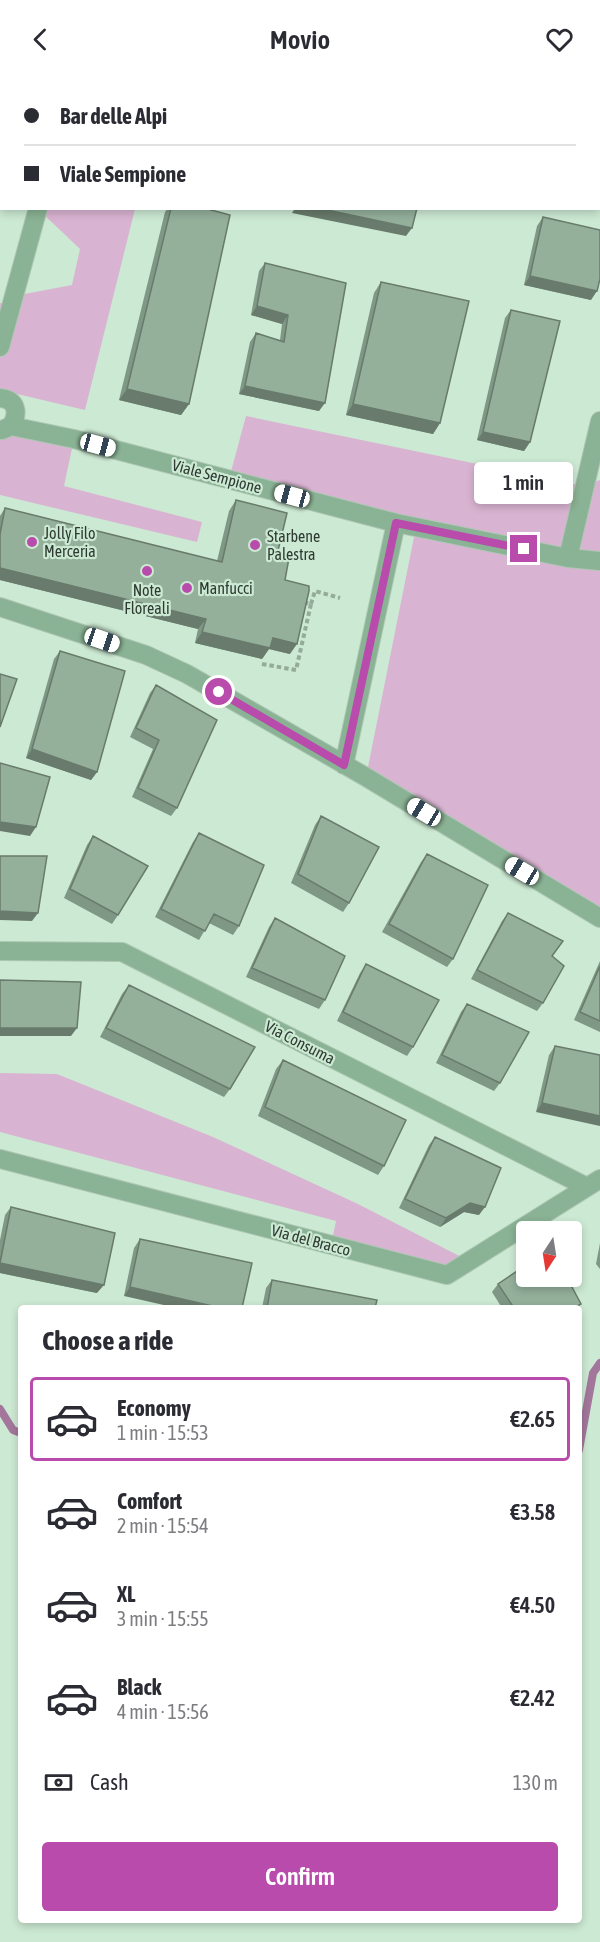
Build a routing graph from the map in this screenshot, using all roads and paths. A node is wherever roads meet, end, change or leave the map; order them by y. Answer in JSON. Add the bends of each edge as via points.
{"nodes":[{"id":1,"x":37,"y":210,"type":"edge"},
{"id":2,"x":0,"y":346,"type":"edge"},
{"id":3,"x":0,"y":398,"type":"edge"},
{"id":4,"x":600,"y":422,"type":"edge"},
{"id":5,"x":6,"y":428,"type":"edge"},
{"id":6,"x":396,"y":523,"type":"junction"},
{"id":7,"x":568,"y":558,"type":"junction"},
{"id":8,"x":600,"y":561,"type":"edge"},
{"id":9,"x":340,"y":598,"type":"dead end"},
{"id":10,"x":302,"y":602,"type":"edge"},
{"id":11,"x":311,"y":604,"type":"junction"},
{"id":12,"x":0,"y":607,"type":"edge"},
{"id":13,"x":262,"y":664,"type":"edge"},
{"id":14,"x":344,"y":765,"type":"junction"},
{"id":15,"x":600,"y":918,"type":"edge"},
{"id":16,"x":0,"y":951,"type":"edge"},
{"id":17,"x":0,"y":1159,"type":"edge"},
{"id":18,"x":594,"y":1183,"type":"edge"}],
"edges":[{"from":1,"to":2,"type":"street"},
{"from":3,"to":5,"type":"street","via":[[15,406],[16,413]]},
{"from":4,"to":7,"type":"street"},
{"from":5,"to":6,"type":"street","name":"Viale Sempione","via":[[86,442]]},
{"from":6,"to":7,"type":"street","name":"Viale Sempione"},
{"from":6,"to":14,"type":"street"},
{"from":7,"to":8,"type":"street","name":"Viale Sempione"},
{"from":9,"to":11,"type":"path","via":[[315,591]]},
{"from":10,"to":11,"type":"path"},
{"from":11,"to":13,"type":"path","via":[[296,670]]},
{"from":12,"to":14,"type":"street","via":[[146,655],[187,674]]},
{"from":14,"to":15,"type":"street"},
{"from":16,"to":18,"type":"street","name":"Via Consuma","via":[[122,952]]},
{"from":17,"to":18,"type":"street","name":"Via del Bracco","via":[[447,1275]]}]}
